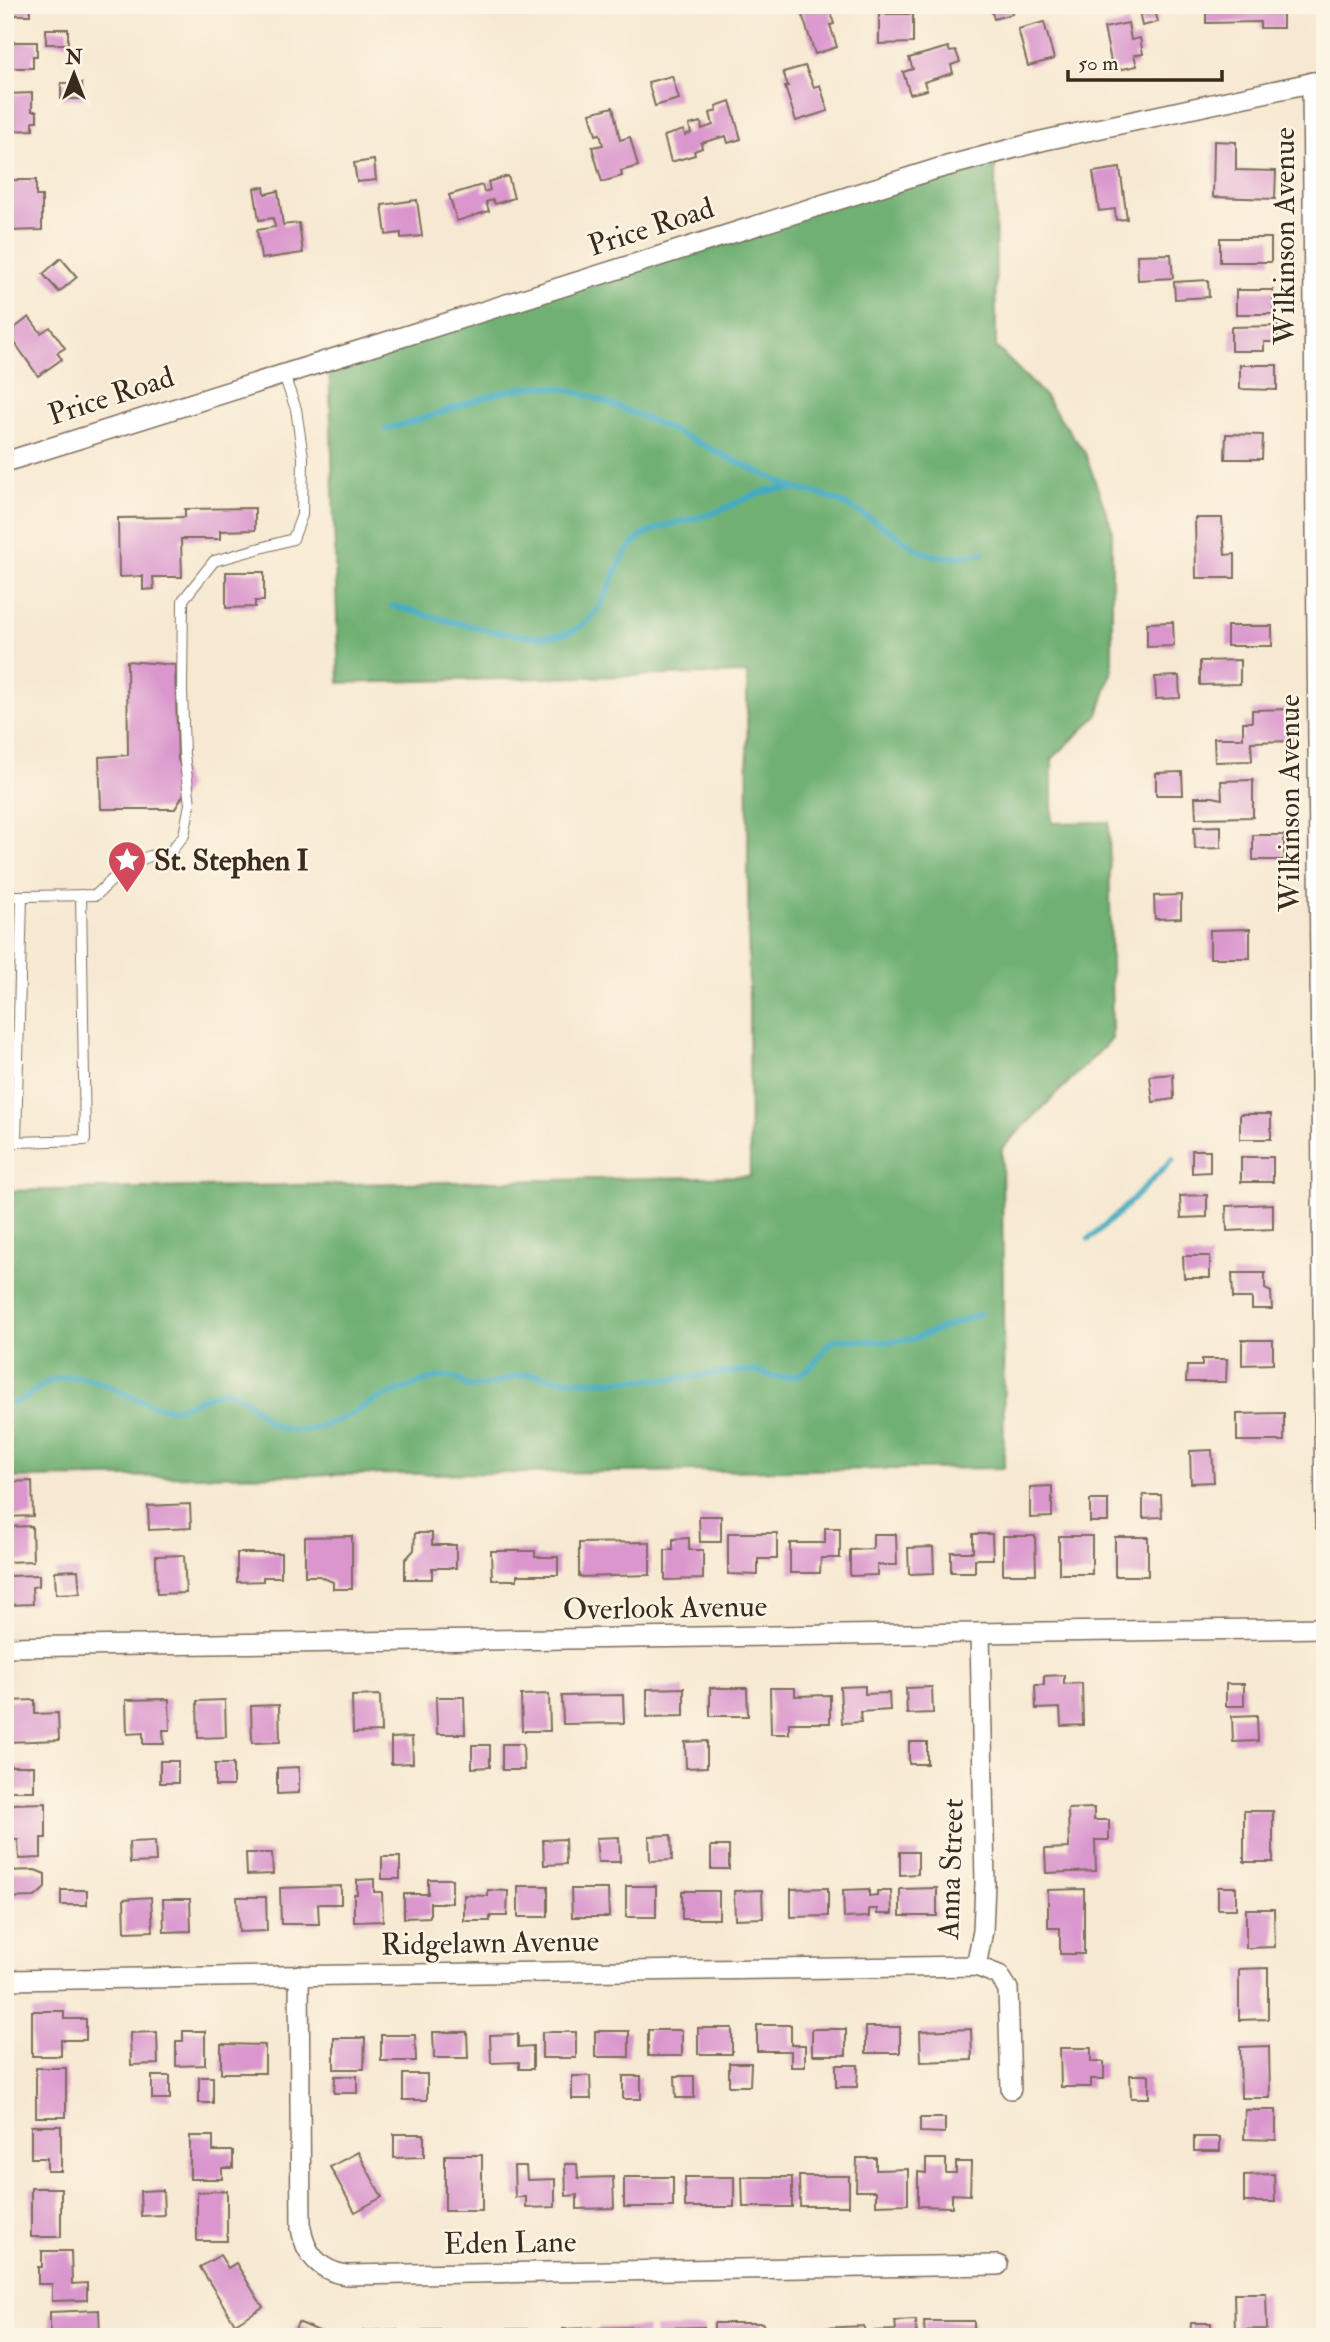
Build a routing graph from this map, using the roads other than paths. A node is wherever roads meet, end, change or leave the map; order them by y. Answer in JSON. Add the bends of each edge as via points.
{"nodes":[{"id":1,"x":1319,"y":81,"type":"edge"},
{"id":2,"x":283,"y":372,"type":"junction"},
{"id":3,"x":5,"y":462,"type":"edge"},
{"id":4,"x":81,"y":895,"type":"junction"},
{"id":5,"x":5,"y":896,"type":"edge"},
{"id":6,"x":22,"y":896,"type":"junction"},
{"id":7,"x":11,"y":1142,"type":"edge"},
{"id":8,"x":1325,"y":1524,"type":"edge"},
{"id":9,"x":1325,"y":1628,"type":"edge"},
{"id":10,"x":980,"y":1633,"type":"junction"},
{"id":11,"x":5,"y":1647,"type":"edge"},
{"id":12,"x":976,"y":1966,"type":"junction"},
{"id":13,"x":299,"y":1975,"type":"junction"},
{"id":14,"x":5,"y":1980,"type":"edge"},
{"id":15,"x":1011,"y":2089,"type":"dead end"},
{"id":16,"x":998,"y":2265,"type":"dead end"}],
"edges":[{"from":1,"to":2,"type":"street","name":"Price Road","via":[[1041,141],[936,169]]},
{"from":1,"to":8,"type":"street","name":"Wilkinson Avenue"},
{"from":2,"to":3,"type":"street","name":"Price Road"},
{"from":2,"to":4,"type":"lane","via":[[296,409],[303,457],[302,515],[293,540],[214,561],[183,600],[181,690],[190,804],[184,835],[171,851],[128,865],[96,895]]},
{"from":4,"to":6,"type":"lane"},
{"from":4,"to":7,"type":"lane","via":[[85,1140]]},
{"from":5,"to":6,"type":"lane"},
{"from":6,"to":7,"type":"lane"},
{"from":9,"to":10,"type":"street","name":"Overlook Avenue"},
{"from":10,"to":11,"type":"street","name":"Overlook Avenue"},
{"from":10,"to":12,"type":"street","name":"Anna Street","via":[[985,1883]]},
{"from":12,"to":13,"type":"street","name":"Ridgelawn Avenue"},
{"from":12,"to":15,"type":"street","name":"Anna Street","via":[[999,1975],[1008,1989]]},
{"from":13,"to":14,"type":"street","name":"Ridgelawn Avenue"},
{"from":13,"to":16,"type":"street","name":"Eden Lane","via":[[301,2228],[313,2260],[323,2268],[346,2275]]}]}
